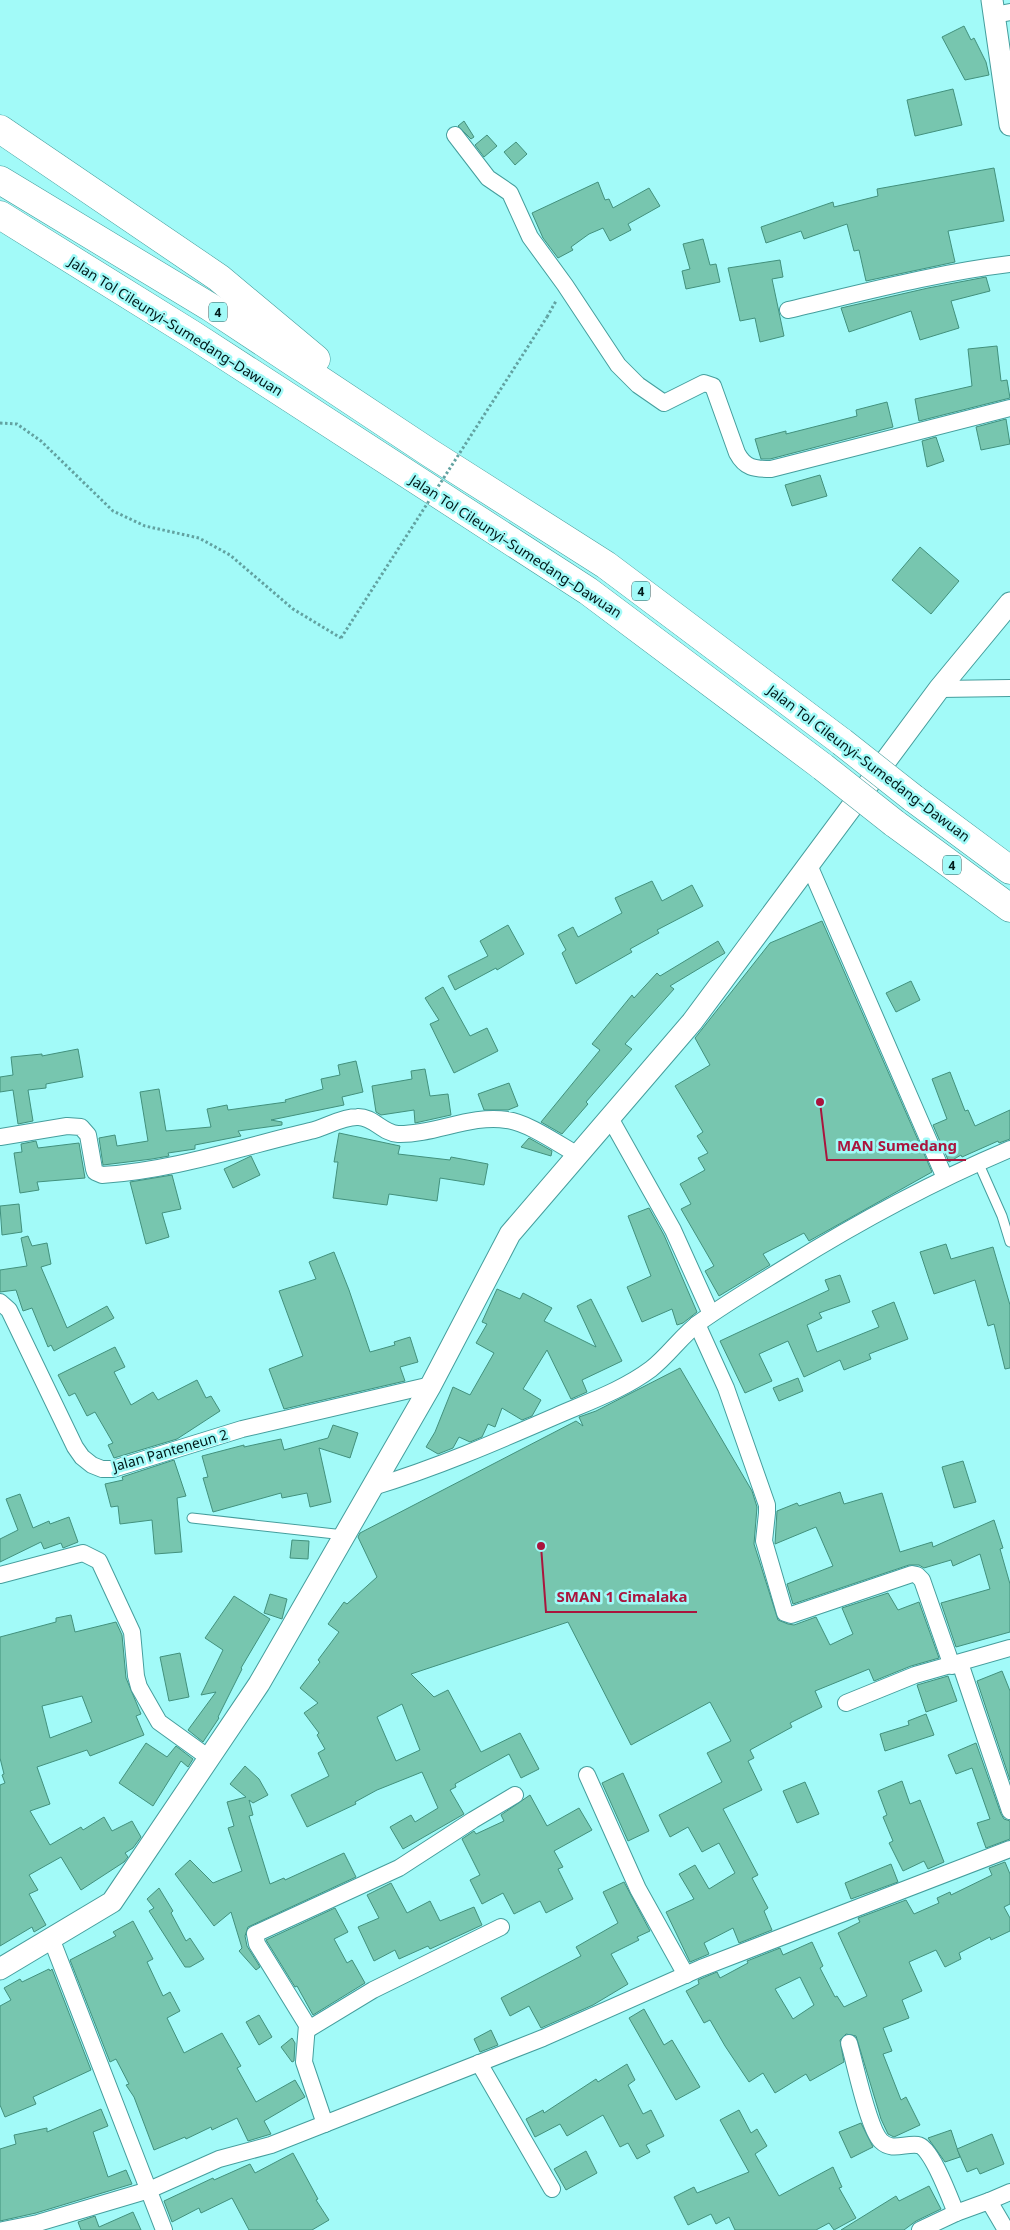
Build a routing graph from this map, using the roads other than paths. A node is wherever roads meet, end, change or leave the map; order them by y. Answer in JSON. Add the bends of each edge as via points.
{"nodes":[{"id":1,"x":999,"y":9,"type":"edge"},
{"id":2,"x":1005,"y":57,"type":"edge"},
{"id":3,"x":1010,"y":125,"type":"edge"},
{"id":4,"x":0,"y":129,"type":"edge"},
{"id":5,"x":455,"y":135,"type":"dead end"},
{"id":6,"x":0,"y":180,"type":"edge"},
{"id":7,"x":0,"y":215,"type":"edge"},
{"id":8,"x":1010,"y":264,"type":"edge"},
{"id":9,"x":788,"y":310,"type":"dead end"},
{"id":10,"x":1010,"y":408,"type":"edge"},
{"id":11,"x":430,"y":453,"type":"junction"},
{"id":12,"x":1010,"y":603,"type":"edge"},
{"id":13,"x":1010,"y":688,"type":"edge"},
{"id":14,"x":939,"y":690,"type":"junction"},
{"id":15,"x":809,"y":864,"type":"junction"},
{"id":16,"x":1010,"y":870,"type":"edge"},
{"id":17,"x":1010,"y":908,"type":"edge"},
{"id":18,"x":610,"y":1118,"type":"junction"},
{"id":19,"x":0,"y":1137,"type":"edge"},
{"id":20,"x":1010,"y":1149,"type":"edge"},
{"id":21,"x":578,"y":1155,"type":"junction"},
{"id":22,"x":978,"y":1162,"type":"junction"},
{"id":23,"x":945,"y":1178,"type":"junction"},
{"id":24,"x":1010,"y":1242,"type":"edge"},
{"id":25,"x":0,"y":1302,"type":"edge"},
{"id":26,"x":704,"y":1319,"type":"junction"},
{"id":27,"x":432,"y":1385,"type":"junction"},
{"id":28,"x":373,"y":1487,"type":"junction"},
{"id":29,"x":192,"y":1518,"type":"dead end"},
{"id":30,"x":344,"y":1535,"type":"junction"},
{"id":31,"x":0,"y":1575,"type":"edge"},
{"id":32,"x":1010,"y":1648,"type":"edge"},
{"id":33,"x":956,"y":1664,"type":"junction"},
{"id":34,"x":846,"y":1703,"type":"dead end"},
{"id":35,"x":209,"y":1758,"type":"junction"},
{"id":36,"x":586,"y":1775,"type":"dead end"},
{"id":37,"x":516,"y":1795,"type":"dead end"},
{"id":38,"x":1010,"y":1811,"type":"edge"},
{"id":39,"x":1010,"y":1849,"type":"edge"},
{"id":40,"x":502,"y":1927,"type":"dead end"},
{"id":41,"x":50,"y":1938,"type":"junction"},
{"id":42,"x":0,"y":1969,"type":"edge"},
{"id":43,"x":686,"y":1975,"type":"junction"},
{"id":44,"x":308,"y":2030,"type":"junction"},
{"id":45,"x":850,"y":2043,"type":"dead end"},
{"id":46,"x":479,"y":2063,"type":"junction"},
{"id":47,"x":325,"y":2124,"type":"junction"},
{"id":48,"x":552,"y":2189,"type":"dead end"},
{"id":49,"x":149,"y":2190,"type":"junction"},
{"id":50,"x":1010,"y":2192,"type":"edge"},
{"id":51,"x":989,"y":2201,"type":"junction"},
{"id":52,"x":956,"y":2213,"type":"junction"},
{"id":53,"x":3,"y":2230,"type":"edge"},
{"id":54,"x":164,"y":2230,"type":"edge"},
{"id":55,"x":920,"y":2230,"type":"edge"},
{"id":56,"x":1006,"y":2230,"type":"edge"}],
"edges":[{"from":1,"to":2,"type":"street"},
{"from":2,"to":3,"type":"street"},
{"from":4,"to":11,"type":"highway","via":[[219,278]]},
{"from":5,"to":10,"type":"street","via":[[488,178],[510,193],[530,237],[618,364],[638,385],[664,403],[704,383],[713,386],[737,453],[750,468],[770,469]]},
{"from":6,"to":11,"type":"highway","name":"Jalan Tol Cileunyi–Sumedang–Dawuan","number":"4","via":[[210,306]]},
{"from":7,"to":17,"type":"highway","name":"Jalan Tol Cileunyi–Sumedang–Dawuan","number":"4","bridge":true,"via":[[193,334],[588,591]]},
{"from":8,"to":9,"type":"street","via":[[914,281]]},
{"from":11,"to":16,"type":"highway","name":"Jalan Tol Cileunyi–Sumedang–Dawuan","number":"4","bridge":true,"via":[[606,565]]},
{"from":12,"to":14,"type":"street"},
{"from":13,"to":14,"type":"street"},
{"from":14,"to":15,"type":"street"},
{"from":15,"to":18,"type":"street","via":[[692,1022]]},
{"from":15,"to":23,"type":"street"},
{"from":18,"to":21,"type":"street"},
{"from":18,"to":26,"type":"street","via":[[673,1230]]},
{"from":19,"to":21,"type":"street","via":[[67,1126],[81,1127],[88,1135],[94,1170],[102,1175],[193,1161],[314,1130],[350,1117],[374,1121],[397,1134],[486,1119],[508,1120]]},
{"from":20,"to":22,"type":"street"},
{"from":21,"to":27,"type":"street","via":[[510,1234]]},
{"from":22,"to":23,"type":"street"},
{"from":22,"to":24,"type":"lane"},
{"from":23,"to":26,"type":"street","via":[[823,1244]]},
{"from":25,"to":27,"type":"street","name":"Jalan Panteneun 2","via":[[9,1310],[75,1447],[92,1465],[102,1469],[132,1464],[242,1429]]},
{"from":26,"to":28,"type":"street","via":[[651,1369],[611,1392],[417,1474]]},
{"from":26,"to":33,"type":"street","via":[[767,1505],[764,1541],[785,1613],[791,1615],[912,1574],[922,1580]]},
{"from":27,"to":28,"type":"street"},
{"from":28,"to":30,"type":"street"},
{"from":29,"to":30,"type":"lane"},
{"from":30,"to":35,"type":"street","via":[[259,1684]]},
{"from":31,"to":35,"type":"street","via":[[83,1553],[99,1560],[132,1632],[139,1687],[159,1722]]},
{"from":32,"to":33,"type":"street"},
{"from":33,"to":34,"type":"street","via":[[915,1675]]},
{"from":33,"to":38,"type":"street"},
{"from":35,"to":41,"type":"street","via":[[112,1902]]},
{"from":36,"to":43,"type":"street","via":[[638,1889]]},
{"from":37,"to":44,"type":"street","via":[[399,1868],[257,1931],[257,1944]]},
{"from":39,"to":43,"type":"street"},
{"from":40,"to":44,"type":"street","via":[[373,1990]]},
{"from":41,"to":42,"type":"street"},
{"from":41,"to":49,"type":"street"},
{"from":43,"to":46,"type":"street"},
{"from":44,"to":47,"type":"street","via":[[304,2062]]},
{"from":45,"to":52,"type":"street","via":[[863,2096],[881,2141],[890,2146],[917,2145],[926,2150]]},
{"from":46,"to":47,"type":"street"},
{"from":46,"to":48,"type":"street"},
{"from":47,"to":49,"type":"street","via":[[272,2145],[219,2159]]},
{"from":49,"to":53,"type":"street"},
{"from":49,"to":54,"type":"street"},
{"from":50,"to":51,"type":"street"},
{"from":51,"to":52,"type":"street"},
{"from":51,"to":56,"type":"street"},
{"from":52,"to":55,"type":"street"}]}
